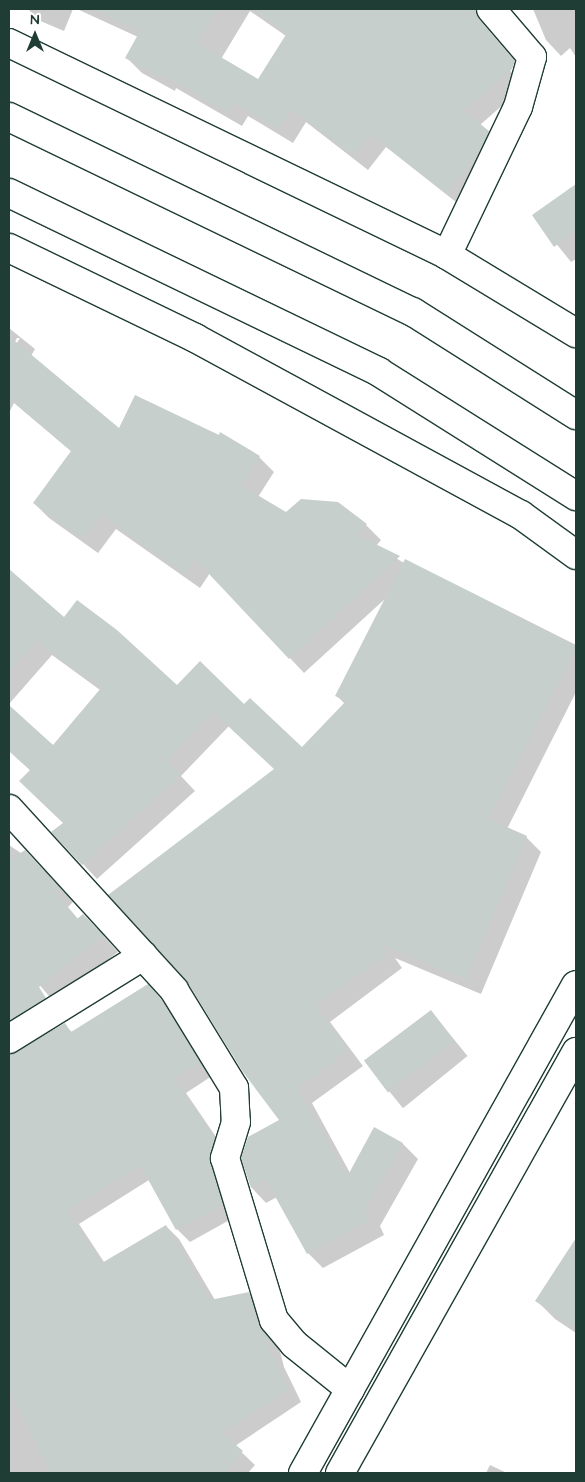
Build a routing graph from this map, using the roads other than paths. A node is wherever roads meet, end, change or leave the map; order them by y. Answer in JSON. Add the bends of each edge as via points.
{"nodes":[{"id":1,"x":491,"y":9,"type":"edge"},
{"id":2,"x":9,"y":43,"type":"edge"},
{"id":3,"x":9,"y":117,"type":"edge"},
{"id":4,"x":9,"y":193,"type":"edge"},
{"id":5,"x":9,"y":248,"type":"edge"},
{"id":6,"x":447,"y":255,"type":"junction"},
{"id":7,"x":576,"y":333,"type":"edge"},
{"id":8,"x":576,"y":415,"type":"edge"},
{"id":9,"x":576,"y":496,"type":"edge"},
{"id":10,"x":576,"y":554,"type":"edge"},
{"id":11,"x":9,"y":808,"type":"edge"},
{"id":12,"x":143,"y":956,"type":"junction"},
{"id":13,"x":576,"y":985,"type":"edge"},
{"id":14,"x":9,"y":1039,"type":"edge"},
{"id":15,"x":576,"y":1052,"type":"edge"},
{"id":16,"x":350,"y":1389,"type":"junction"},
{"id":17,"x":303,"y":1473,"type":"edge"},
{"id":18,"x":340,"y":1473,"type":"edge"}],
"edges":[{"from":1,"to":6,"type":"main road","via":[[532,57],[518,107]]},
{"from":2,"to":6,"type":"main road"},
{"from":3,"to":8,"type":"main road","via":[[413,312]]},
{"from":4,"to":9,"type":"main road","via":[[379,372]]},
{"from":5,"to":10,"type":"main road","via":[[221,352],[521,515]]},
{"from":6,"to":7,"type":"main road"},
{"from":11,"to":12,"type":"main road"},
{"from":12,"to":14,"type":"main road"},
{"from":12,"to":16,"type":"main road","via":[[174,990],[234,1088],[236,1122],[225,1158],[274,1320],[294,1344]]},
{"from":13,"to":16,"type":"main road"},
{"from":15,"to":18,"type":"main road"},
{"from":16,"to":17,"type":"main road"}]}
